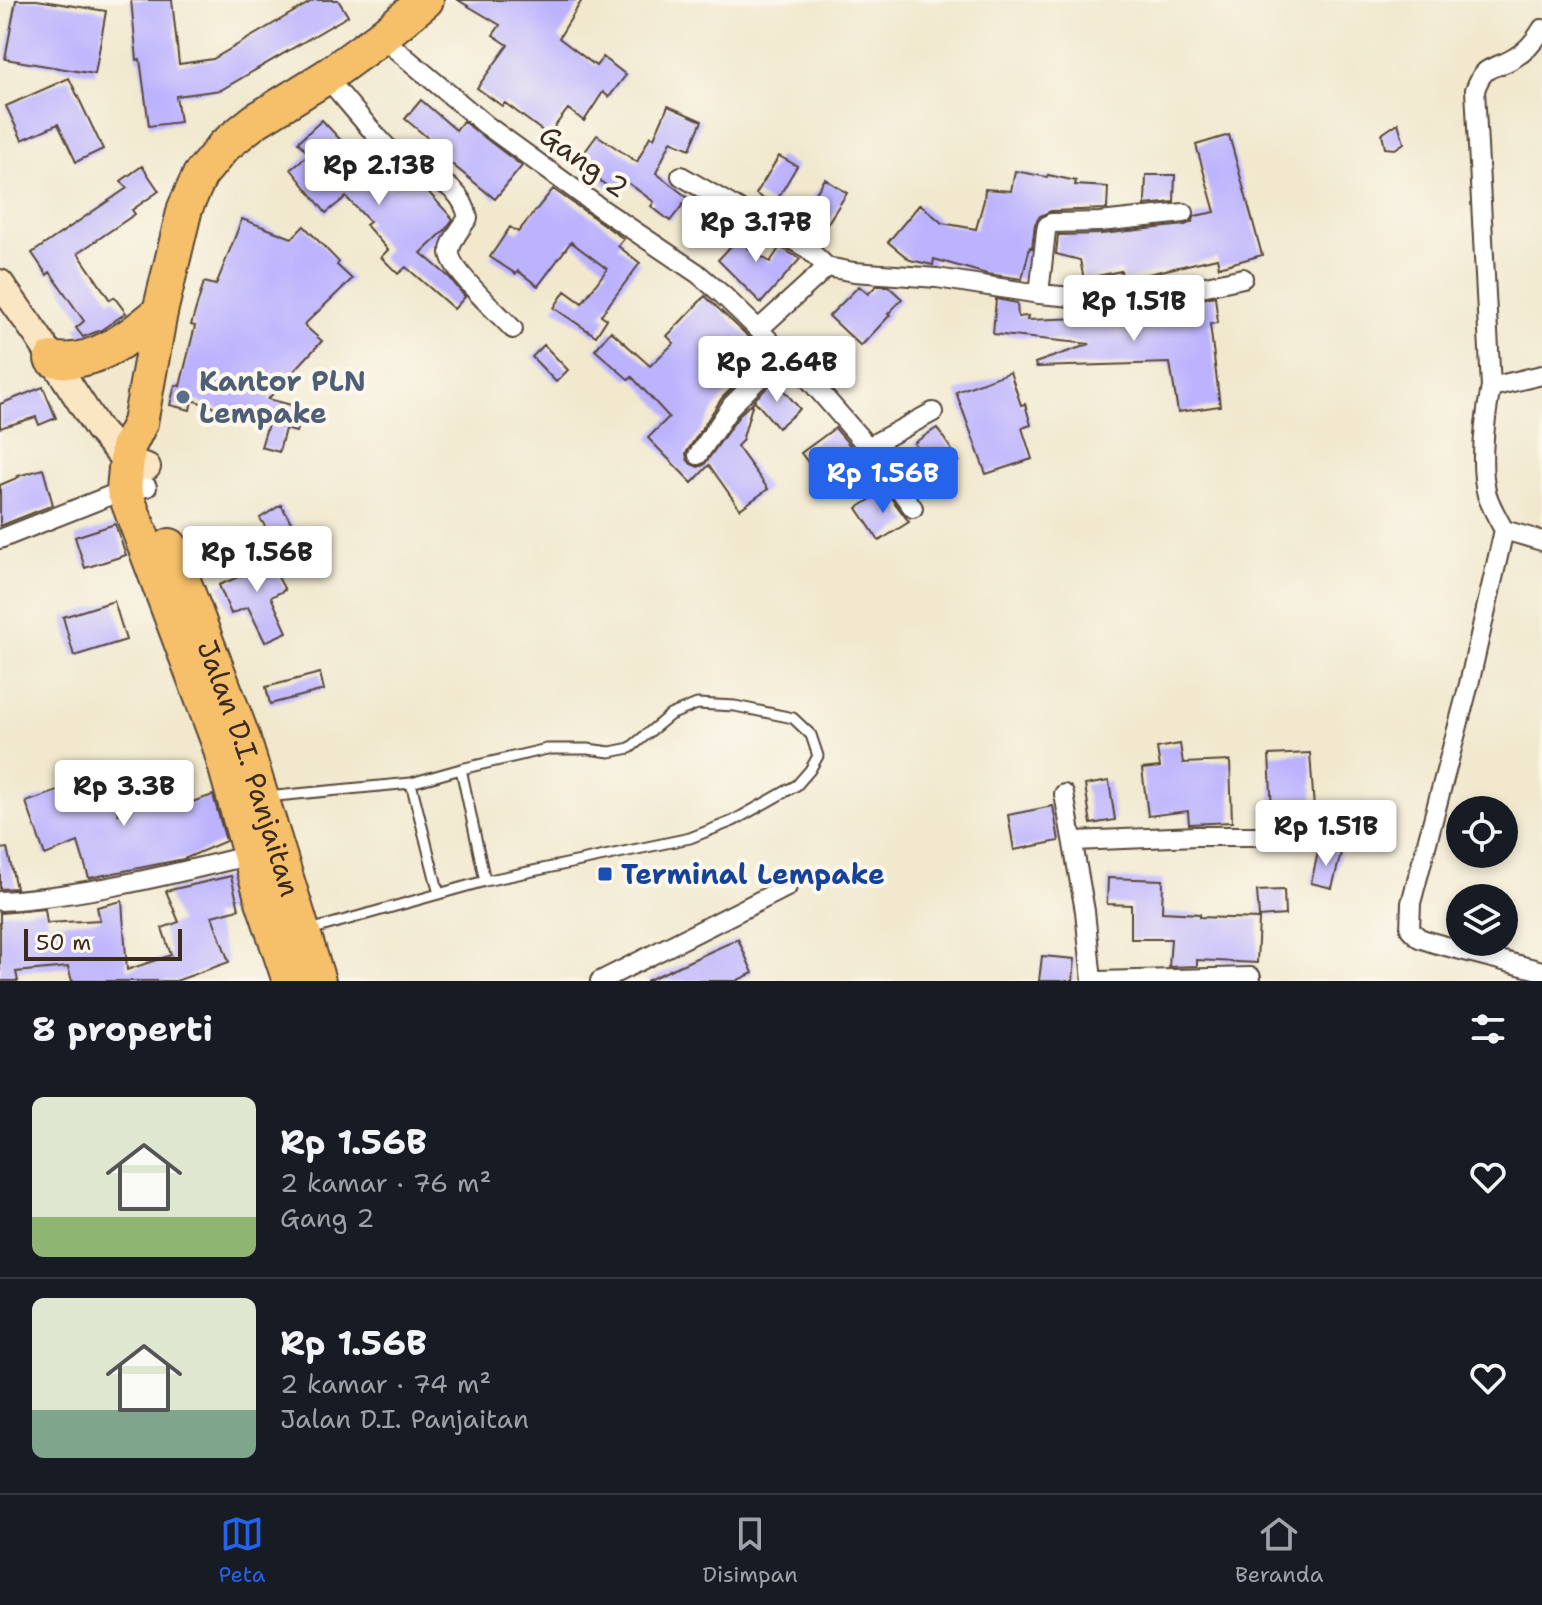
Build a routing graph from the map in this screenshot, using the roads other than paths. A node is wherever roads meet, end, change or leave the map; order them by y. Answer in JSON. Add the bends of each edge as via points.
{"nodes":[{"id":1,"x":426,"y":0,"type":"edge"},
{"id":2,"x":1542,"y":29,"type":"edge"},
{"id":3,"x":381,"y":37,"type":"junction"},
{"id":4,"x":326,"y":77,"type":"junction"},
{"id":5,"x":681,"y":176,"type":"dead end"},
{"id":6,"x":1184,"y":213,"type":"dead end"},
{"id":7,"x":827,"y":267,"type":"junction"},
{"id":8,"x":1243,"y":278,"type":"dead end"},
{"id":9,"x":0,"y":283,"type":"edge"},
{"id":10,"x":1039,"y":294,"type":"junction"},
{"id":11,"x":160,"y":312,"type":"junction"},
{"id":12,"x":513,"y":329,"type":"dead end"},
{"id":13,"x":759,"y":329,"type":"junction"},
{"id":14,"x":784,"y":354,"type":"junction"},
{"id":15,"x":52,"y":359,"type":"junction"},
{"id":16,"x":1542,"y":375,"type":"edge"},
{"id":17,"x":1491,"y":387,"type":"junction"},
{"id":18,"x":933,"y":412,"type":"dead end"},
{"id":19,"x":868,"y":447,"type":"junction"},
{"id":20,"x":698,"y":455,"type":"dead end"},
{"id":21,"x":136,"y":476,"type":"junction"},
{"id":22,"x":913,"y":508,"type":"dead end"},
{"id":23,"x":1504,"y":530,"type":"junction"},
{"id":24,"x":0,"y":539,"type":"edge"},
{"id":25,"x":1542,"y":541,"type":"edge"},
{"id":26,"x":461,"y":769,"type":"junction"},
{"id":27,"x":411,"y":783,"type":"junction"},
{"id":28,"x":1064,"y":794,"type":"dead end"},
{"id":29,"x":249,"y":800,"type":"junction"},
{"id":30,"x":1331,"y":836,"type":"dead end"},
{"id":31,"x":1074,"y":841,"type":"junction"},
{"id":32,"x":251,"y":855,"type":"junction"},
{"id":33,"x":485,"y":881,"type":"junction"},
{"id":34,"x":787,"y":887,"type":"dead end"},
{"id":35,"x":439,"y":894,"type":"junction"},
{"id":36,"x":0,"y":901,"type":"edge"},
{"id":37,"x":289,"y":936,"type":"junction"},
{"id":38,"x":1542,"y":971,"type":"edge"},
{"id":39,"x":1251,"y":977,"type":"dead end"},
{"id":40,"x":290,"y":981,"type":"edge"},
{"id":41,"x":318,"y":981,"type":"edge"},
{"id":42,"x":600,"y":981,"type":"edge"},
{"id":43,"x":1095,"y":981,"type":"edge"}],
"edges":[{"from":1,"to":3,"type":"highway"},
{"from":2,"to":17,"type":"street","via":[[1513,59],[1480,76],[1475,90]]},
{"from":3,"to":4,"type":"highway"},
{"from":3,"to":13,"type":"street","name":"Gang 2","via":[[486,125],[697,273]]},
{"from":4,"to":11,"type":"highway","via":[[255,121],[200,175],[185,208]]},
{"from":4,"to":12,"type":"street","via":[[387,147],[452,189],[465,205],[468,218],[450,249],[451,257],[466,281]]},
{"from":5,"to":7,"type":"street","via":[[808,249]]},
{"from":6,"to":10,"type":"street","via":[[1051,223]]},
{"from":7,"to":10,"type":"street"},
{"from":7,"to":13,"type":"street"},
{"from":8,"to":10,"type":"street","via":[[1188,290],[1095,299]]},
{"from":9,"to":15,"type":"main road"},
{"from":11,"to":15,"type":"highway","via":[[98,353]]},
{"from":11,"to":21,"type":"highway","via":[[140,423],[128,447]]},
{"from":13,"to":14,"type":"street","name":"Gang 2"},
{"from":14,"to":19,"type":"street","name":"Gang 2"},
{"from":14,"to":20,"type":"street","via":[[732,405]]},
{"from":15,"to":21,"type":"main road"},
{"from":16,"to":17,"type":"street"},
{"from":17,"to":23,"type":"street","via":[[1483,474],[1488,499]]},
{"from":18,"to":19,"type":"street"},
{"from":19,"to":22,"type":"street","name":"Gang 2"},
{"from":21,"to":24,"type":"street"},
{"from":21,"to":29,"type":"highway","via":[[219,743]]},
{"from":23,"to":25,"type":"street"},
{"from":23,"to":38,"type":"street","via":[[1411,903],[1410,929],[1434,943]]},
{"from":26,"to":27,"type":"lane"},
{"from":26,"to":33,"type":"lane"},
{"from":26,"to":33,"type":"lane","via":[[547,749],[630,748],[670,715],[697,704],[793,718],[811,735],[818,756],[797,785],[690,838]]},
{"from":27,"to":29,"type":"lane"},
{"from":27,"to":35,"type":"lane"},
{"from":28,"to":31,"type":"street"},
{"from":29,"to":32,"type":"highway"},
{"from":29,"to":37,"type":"highway","name":"Jalan D.I. Panjaitan"},
{"from":30,"to":31,"type":"street"},
{"from":31,"to":43,"type":"street"},
{"from":32,"to":36,"type":"street","via":[[106,888]]},
{"from":32,"to":37,"type":"highway","via":[[263,901]]},
{"from":33,"to":35,"type":"lane"},
{"from":34,"to":42,"type":"street"},
{"from":35,"to":37,"type":"lane"},
{"from":37,"to":40,"type":"highway"},
{"from":37,"to":41,"type":"highway","name":"Jalan D.I. Panjaitan"},
{"from":39,"to":43,"type":"street"}]}
